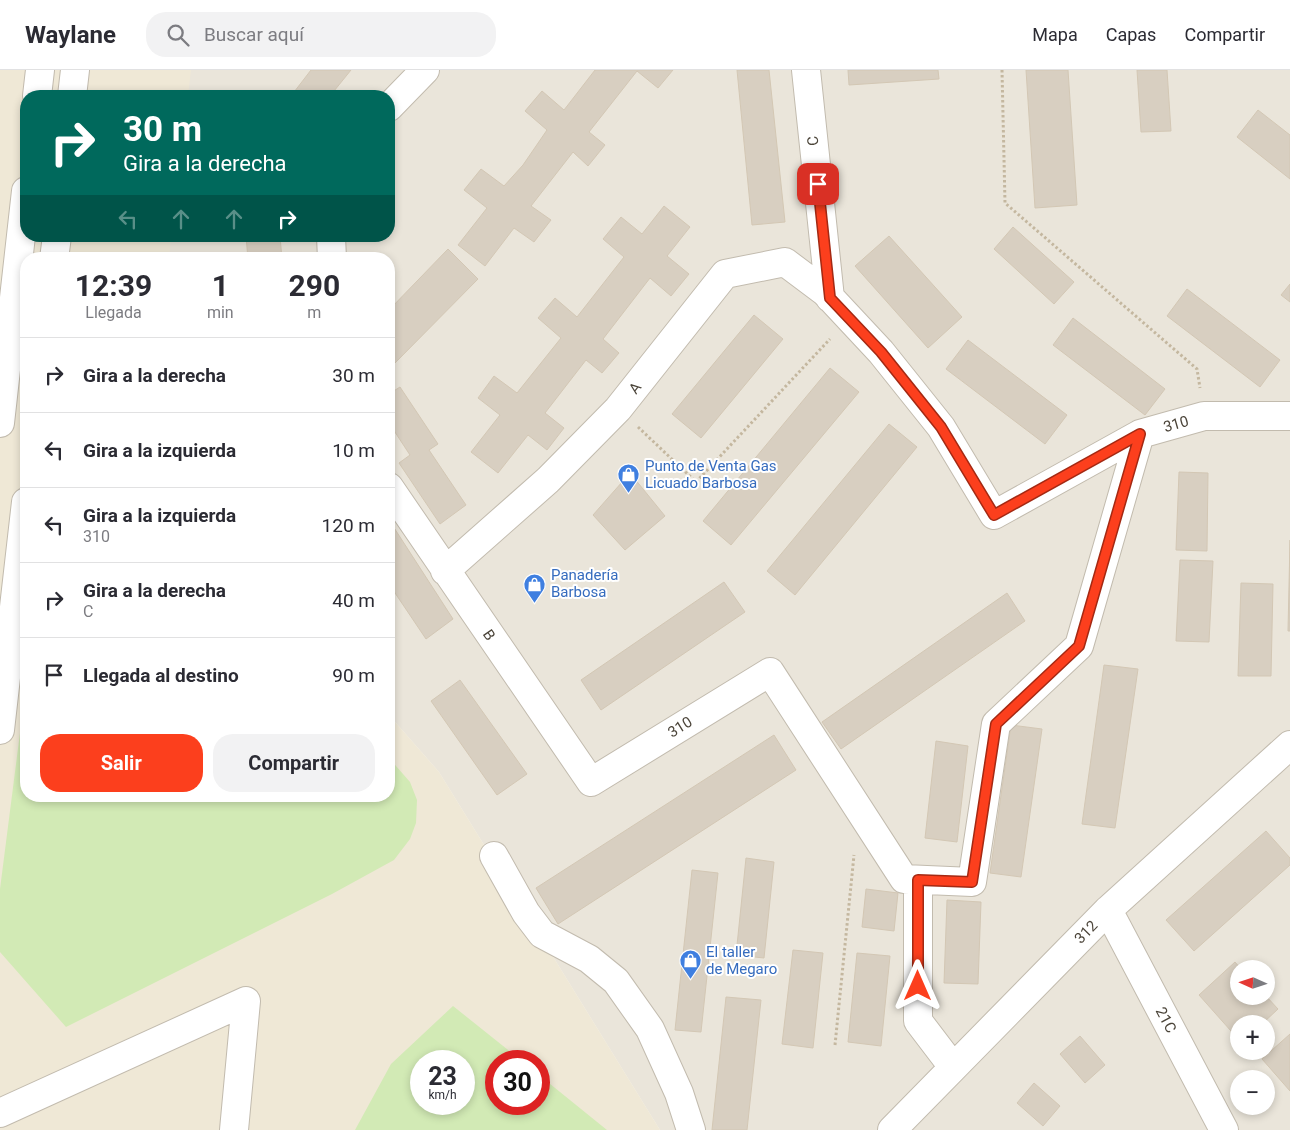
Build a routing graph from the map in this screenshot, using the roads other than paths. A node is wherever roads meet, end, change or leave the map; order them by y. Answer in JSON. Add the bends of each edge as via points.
{"nodes":[{"id":1,"x":40,"y":70,"type":"edge"},
{"id":2,"x":74,"y":70,"type":"edge"},
{"id":3,"x":425,"y":70,"type":"edge"},
{"id":4,"x":806,"y":70,"type":"edge"},
{"id":5,"x":38,"y":90,"type":"edge"},
{"id":6,"x":72,"y":90,"type":"edge"},
{"id":7,"x":395,"y":101,"type":"edge"},
{"id":8,"x":20,"y":231,"type":"edge"},
{"id":9,"x":15,"y":264,"type":"edge"},
{"id":10,"x":830,"y":298,"type":"junction"},
{"id":11,"x":1290,"y":416,"type":"edge"},
{"id":12,"x":0,"y":423,"type":"edge"},
{"id":13,"x":1140,"y":434,"type":"junction"},
{"id":14,"x":395,"y":496,"type":"edge"},
{"id":15,"x":20,"y":555,"type":"edge"},
{"id":16,"x":445,"y":570,"type":"junction"},
{"id":17,"x":0,"y":730,"type":"edge"},
{"id":18,"x":1286,"y":758,"type":"edge"},
{"id":19,"x":591,"y":782,"type":"joint"},
{"id":20,"x":494,"y":856,"type":"dead end"},
{"id":21,"x":918,"y":880,"type":"junction"},
{"id":22,"x":1108,"y":910,"type":"junction"},
{"id":23,"x":954,"y":1068,"type":"junction"},
{"id":24,"x":0,"y":1112,"type":"edge"},
{"id":25,"x":234,"y":1130,"type":"edge"},
{"id":26,"x":691,"y":1130,"type":"edge"},
{"id":27,"x":892,"y":1130,"type":"edge"},
{"id":28,"x":1224,"y":1130,"type":"edge"}],
"edges":[{"from":1,"to":5,"type":"street"},
{"from":2,"to":6,"type":"street"},
{"from":3,"to":7,"type":"street"},
{"from":4,"to":10,"type":"street","name":"C"},
{"from":8,"to":9,"type":"street"},
{"from":9,"to":12,"type":"street"},
{"from":10,"to":13,"type":"street","name":"310","via":[[881,352],[941,427],[994,515]]},
{"from":10,"to":16,"type":"street","name":"A","via":[[785,262],[725,274],[618,409],[548,480]]},
{"from":11,"to":13,"type":"street","name":"310","via":[[1204,416]]},
{"from":13,"to":21,"type":"street","via":[[1079,646],[996,724],[972,882]]},
{"from":14,"to":16,"type":"street","name":"B"},
{"from":15,"to":17,"type":"street"},
{"from":16,"to":19,"type":"street","name":"B"},
{"from":18,"to":22,"type":"street","name":"312"},
{"from":19,"to":21,"type":"street","name":"310","via":[[770,672],[904,879]]},
{"from":20,"to":26,"type":"street","via":[[526,913],[542,934],[589,959],[616,981],[650,1029],[679,1093]]},
{"from":21,"to":23,"type":"street","via":[[918,1021]]},
{"from":22,"to":23,"type":"street","name":"312"},
{"from":22,"to":28,"type":"street","name":"21C"},
{"from":23,"to":27,"type":"street","name":"312"},
{"from":24,"to":25,"type":"street","via":[[246,1001]]}]}
